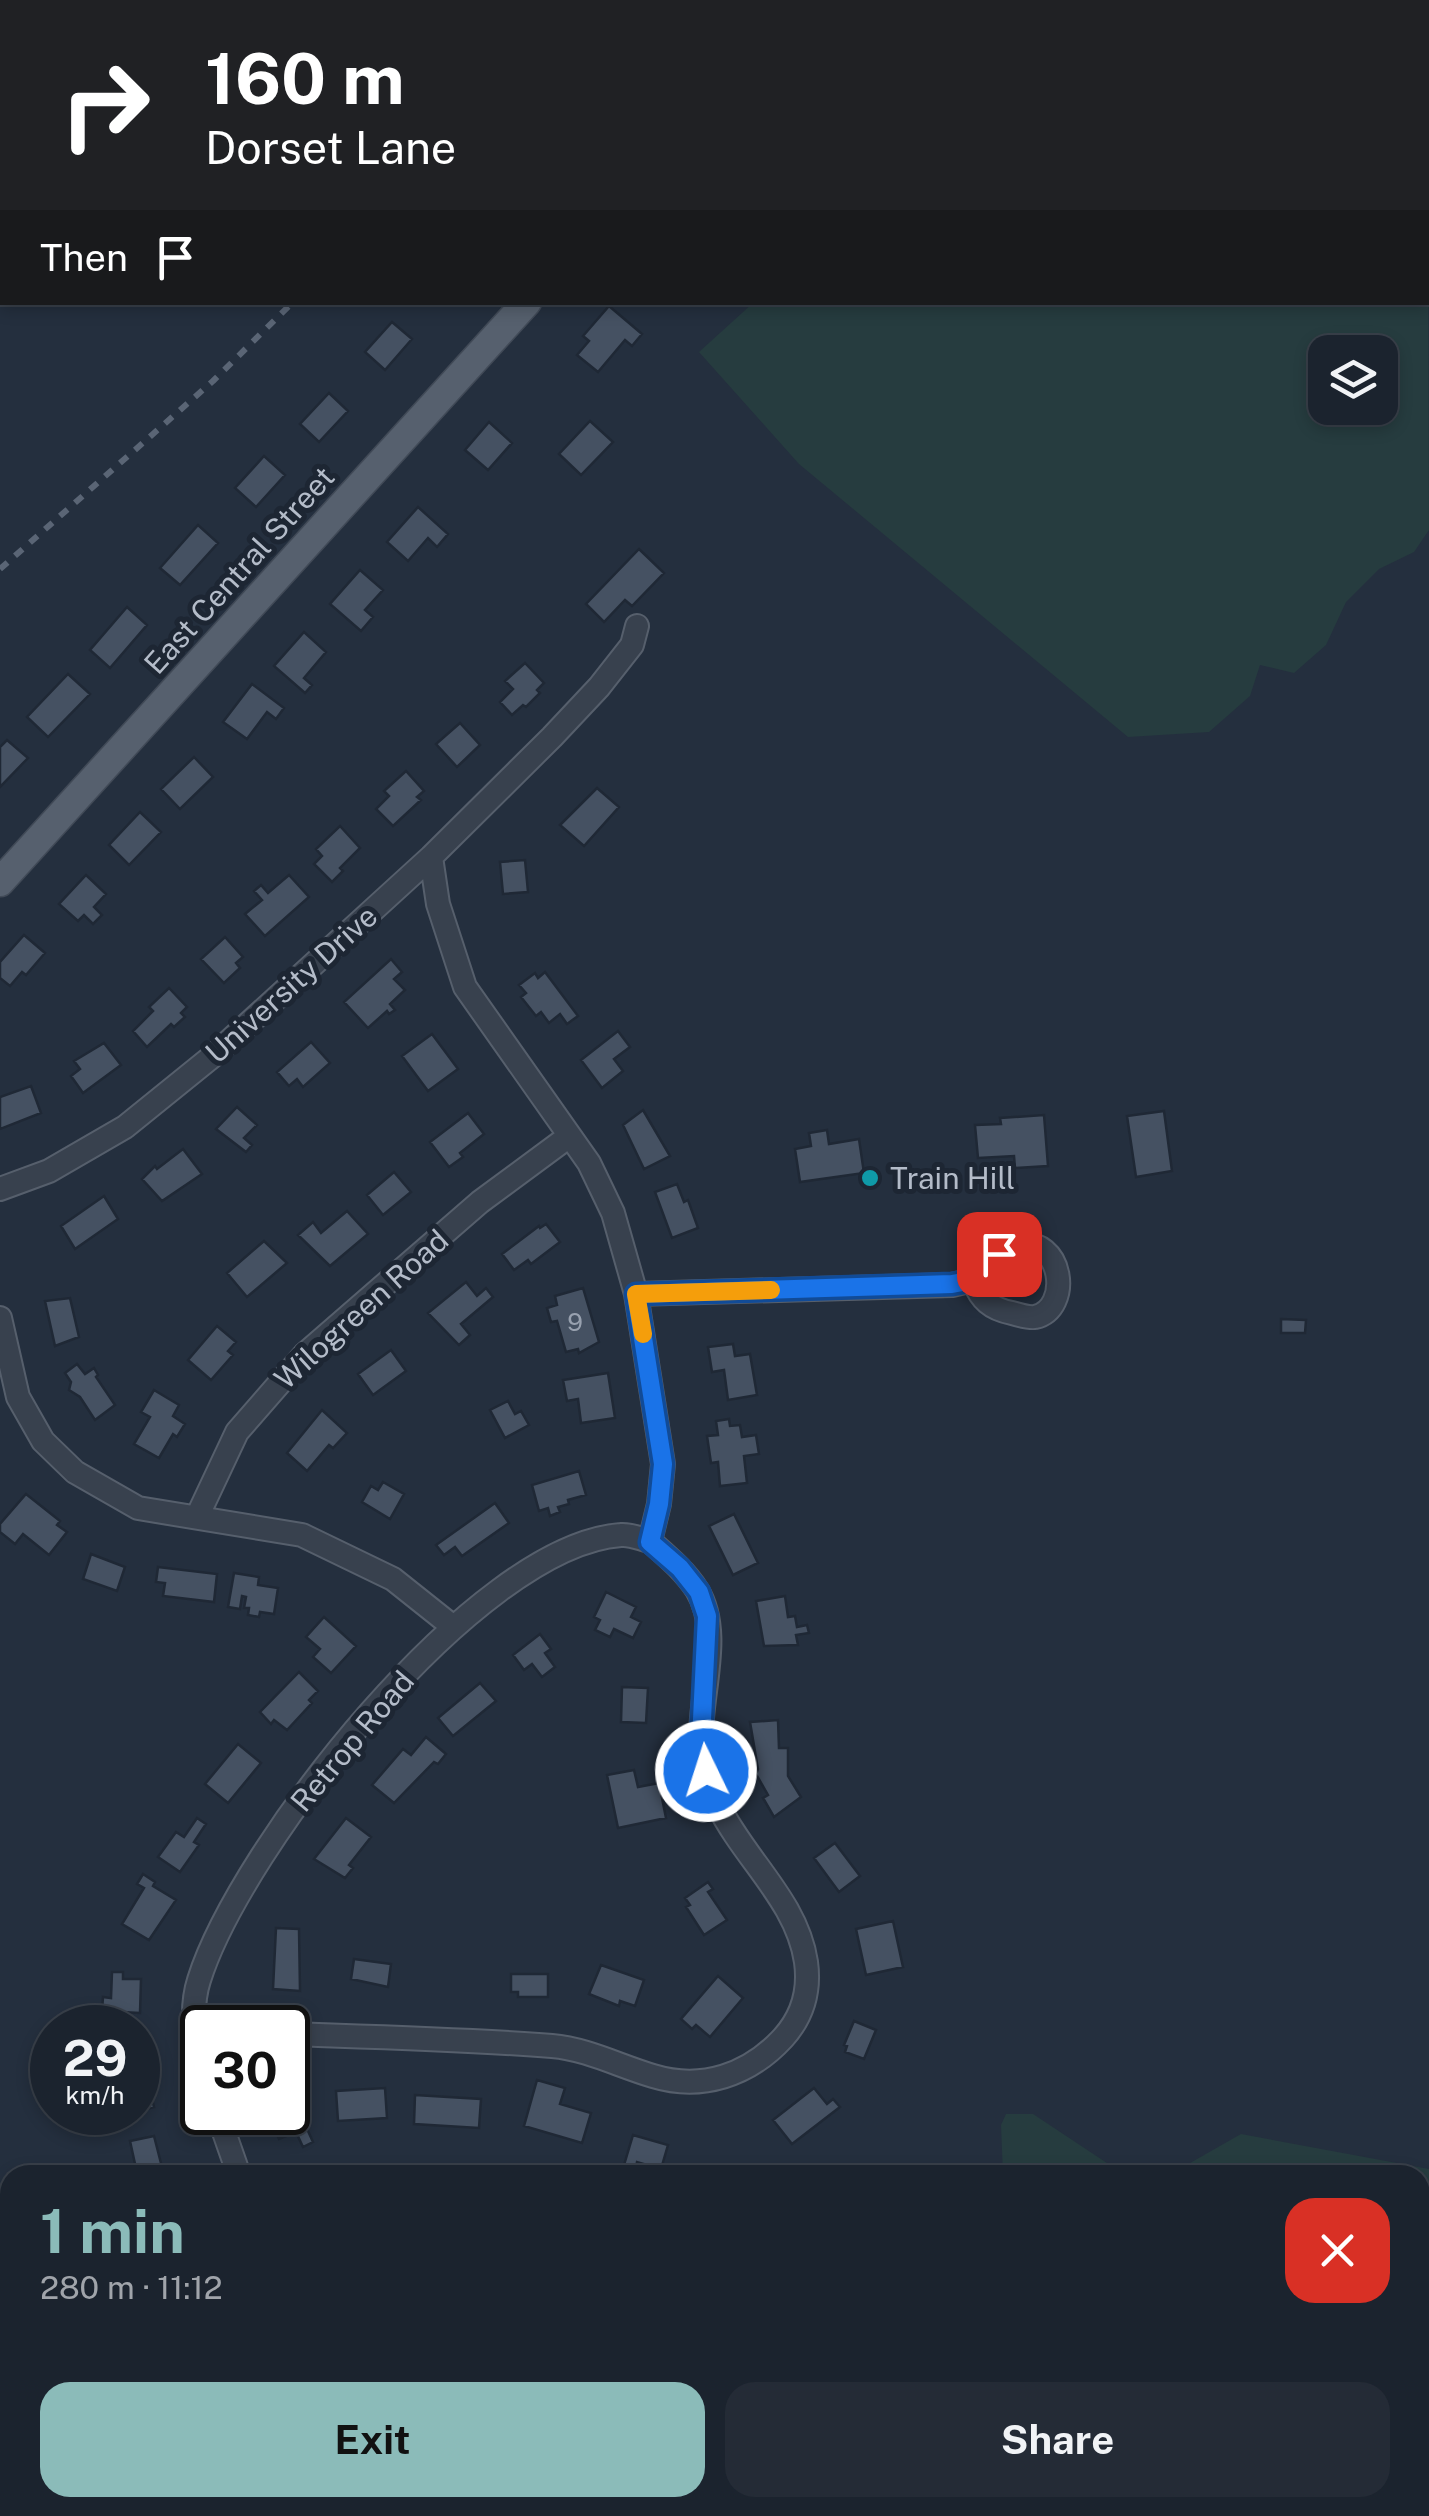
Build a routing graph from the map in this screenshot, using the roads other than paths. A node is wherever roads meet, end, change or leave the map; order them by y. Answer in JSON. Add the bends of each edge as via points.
{"nodes":[{"id":1,"x":523,"y":305,"type":"edge"},
{"id":2,"x":636,"y":626,"type":"dead end"},
{"id":3,"x":431,"y":857,"type":"junction"},
{"id":4,"x":0,"y":882,"type":"edge"},
{"id":5,"x":568,"y":1137,"type":"junction"},
{"id":6,"x":0,"y":1189,"type":"edge"},
{"id":7,"x":973,"y":1280,"type":"junction"},
{"id":8,"x":636,"y":1294,"type":"junction"},
{"id":9,"x":0,"y":1318,"type":"edge"},
{"id":10,"x":197,"y":1517,"type":"junction"},
{"id":11,"x":650,"y":1542,"type":"junction"},
{"id":12,"x":452,"y":1626,"type":"junction"},
{"id":13,"x":198,"y":2005,"type":"edge"},
{"id":14,"x":310,"y":2035,"type":"edge"},
{"id":15,"x":225,"y":2135,"type":"edge"},
{"id":16,"x":236,"y":2165,"type":"edge"}],
"edges":[{"from":1,"to":4,"type":"main road","name":"East Central Street"},
{"from":2,"to":3,"type":"street","name":"University Drive","via":[[632,645],[599,687]]},
{"from":3,"to":5,"type":"street","via":[[438,904],[465,986]]},
{"from":3,"to":6,"type":"street","name":"University Drive","via":[[126,1127]]},
{"from":5,"to":8,"type":"street","via":[[613,1214]]},
{"from":5,"to":10,"type":"street","name":"Wilogreen Road","via":[[480,1202],[304,1354],[237,1432]]},
{"from":7,"to":7,"type":"street","via":[[981,1262],[1018,1244],[1040,1247],[1058,1272],[1048,1311],[1034,1318],[996,1310]]},
{"from":7,"to":8,"type":"street","via":[[880,1289]]},
{"from":8,"to":11,"type":"street","via":[[663,1464]]},
{"from":9,"to":10,"type":"street","via":[[18,1397],[43,1441],[107,1493],[138,1508]]},
{"from":10,"to":12,"type":"street","via":[[302,1534],[394,1579]]},
{"from":11,"to":12,"type":"street","name":"Retrop Road","via":[[625,1534],[586,1541],[530,1568]]},
{"from":11,"to":14,"type":"street","via":[[699,1592],[707,1616],[701,1740],[706,1771],[718,1805],[802,1940],[807,1994],[796,2024],[737,2075],[703,2082],[657,2078],[564,2047]]},
{"from":12,"to":13,"type":"street","name":"Retrop Road","via":[[368,1716],[248,1876],[197,1984]]},
{"from":15,"to":16,"type":"street"}]}
